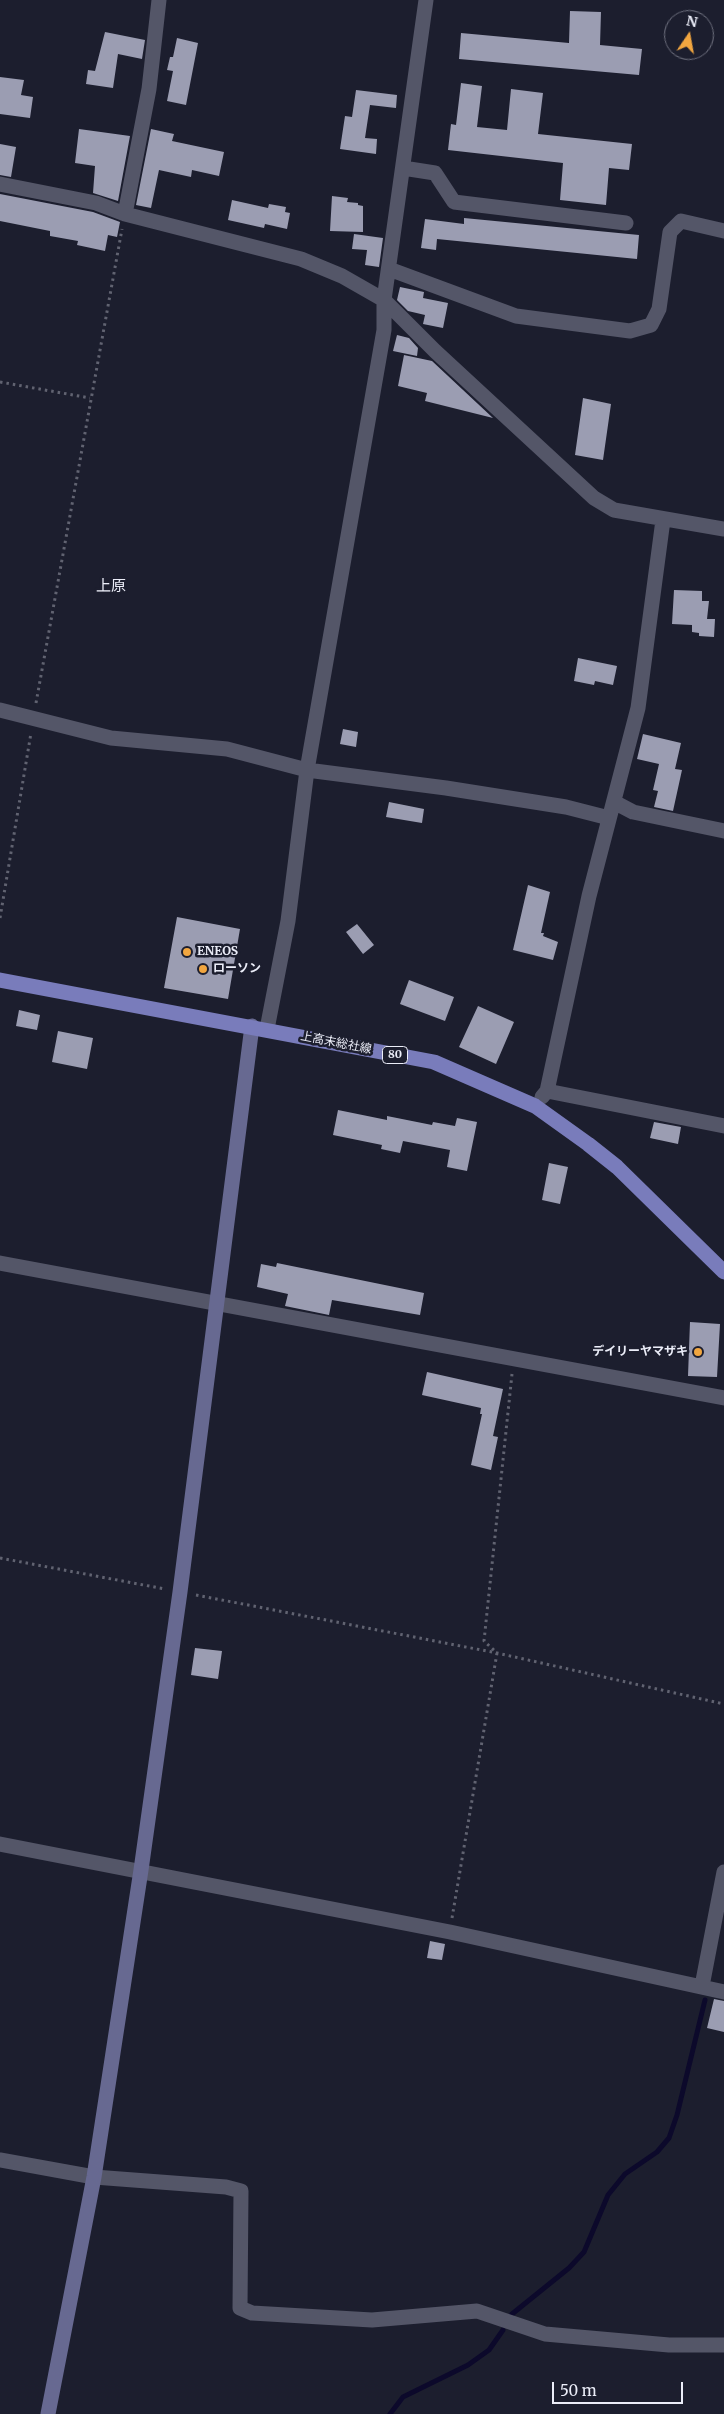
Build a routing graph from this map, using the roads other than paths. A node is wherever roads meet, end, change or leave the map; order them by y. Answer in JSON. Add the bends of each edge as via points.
{"nodes":[{"id":1,"x":159,"y":0,"type":"edge"},
{"id":2,"x":426,"y":0,"type":"edge"},
{"id":3,"x":403,"y":168,"type":"junction"},
{"id":4,"x":0,"y":184,"type":"edge"},
{"id":5,"x":125,"y":214,"type":"junction"},
{"id":6,"x":626,"y":223,"type":"dead end"},
{"id":7,"x":724,"y":231,"type":"edge"},
{"id":8,"x":388,"y":269,"type":"junction"},
{"id":9,"x":384,"y":300,"type":"junction"},
{"id":10,"x":662,"y":520,"type":"junction"},
{"id":11,"x":724,"y":529,"type":"edge"},
{"id":12,"x":0,"y":710,"type":"edge"},
{"id":13,"x":307,"y":770,"type":"junction"},
{"id":14,"x":614,"y":802,"type":"junction"},
{"id":15,"x":609,"y":818,"type":"junction"},
{"id":16,"x":724,"y":831,"type":"edge"},
{"id":17,"x":0,"y":980,"type":"edge"},
{"id":18,"x":252,"y":1026,"type":"junction"},
{"id":19,"x":268,"y":1029,"type":"junction"},
{"id":20,"x":547,"y":1091,"type":"junction"},
{"id":21,"x":535,"y":1106,"type":"junction"},
{"id":22,"x":724,"y":1126,"type":"edge"},
{"id":23,"x":0,"y":1263,"type":"edge"},
{"id":24,"x":724,"y":1272,"type":"edge"},
{"id":25,"x":217,"y":1302,"type":"junction"},
{"id":26,"x":724,"y":1398,"type":"edge"},
{"id":27,"x":0,"y":1844,"type":"edge"},
{"id":28,"x":141,"y":1870,"type":"junction"},
{"id":29,"x":724,"y":1872,"type":"edge"},
{"id":30,"x":702,"y":1986,"type":"junction"},
{"id":31,"x":724,"y":1992,"type":"edge"},
{"id":32,"x":0,"y":2160,"type":"edge"},
{"id":33,"x":94,"y":2177,"type":"junction"},
{"id":34,"x":724,"y":2345,"type":"edge"},
{"id":35,"x":48,"y":2414,"type":"edge"}],
"edges":[{"from":1,"to":5,"type":"street","via":[[149,89]]},
{"from":2,"to":3,"type":"street"},
{"from":3,"to":6,"type":"street","via":[[435,173],[454,202]]},
{"from":3,"to":8,"type":"street"},
{"from":4,"to":5,"type":"street","via":[[96,203]]},
{"from":5,"to":9,"type":"street","via":[[301,259],[342,276]]},
{"from":7,"to":8,"type":"street","via":[[681,221],[670,232],[659,309],[650,325],[630,330],[516,316]]},
{"from":8,"to":9,"type":"street"},
{"from":9,"to":10,"type":"street","via":[[594,498],[614,510]]},
{"from":9,"to":13,"type":"street","via":[[384,330]]},
{"from":10,"to":11,"type":"street"},
{"from":10,"to":14,"type":"street","via":[[638,708]]},
{"from":12,"to":13,"type":"street","via":[[111,738],[227,749]]},
{"from":13,"to":15,"type":"street","via":[[566,807]]},
{"from":13,"to":19,"type":"street","via":[[288,921]]},
{"from":14,"to":15,"type":"street"},
{"from":14,"to":16,"type":"street","via":[[634,812]]},
{"from":15,"to":20,"type":"street"},
{"from":17,"to":18,"type":"main road","name":"上高末総社線","number":"80"},
{"from":18,"to":19,"type":"main road","name":"上高末総社線","number":"80"},
{"from":18,"to":25,"type":"street"},
{"from":19,"to":21,"type":"main road","name":"上高末総社線","number":"80","via":[[434,1062]]},
{"from":20,"to":21,"type":"street"},
{"from":20,"to":22,"type":"street"},
{"from":21,"to":24,"type":"main road","name":"上高末総社線","number":"80","via":[[617,1167]]},
{"from":23,"to":25,"type":"street"},
{"from":25,"to":26,"type":"street"},
{"from":25,"to":28,"type":"street"},
{"from":27,"to":28,"type":"street"},
{"from":28,"to":30,"type":"street"},
{"from":28,"to":33,"type":"street"},
{"from":29,"to":30,"type":"street"},
{"from":30,"to":31,"type":"street"},
{"from":32,"to":33,"type":"street"},
{"from":33,"to":34,"type":"street","via":[[242,2190],[240,2308],[252,2312],[372,2320],[477,2311],[545,2334],[669,2345]]},
{"from":33,"to":35,"type":"street"}]}
